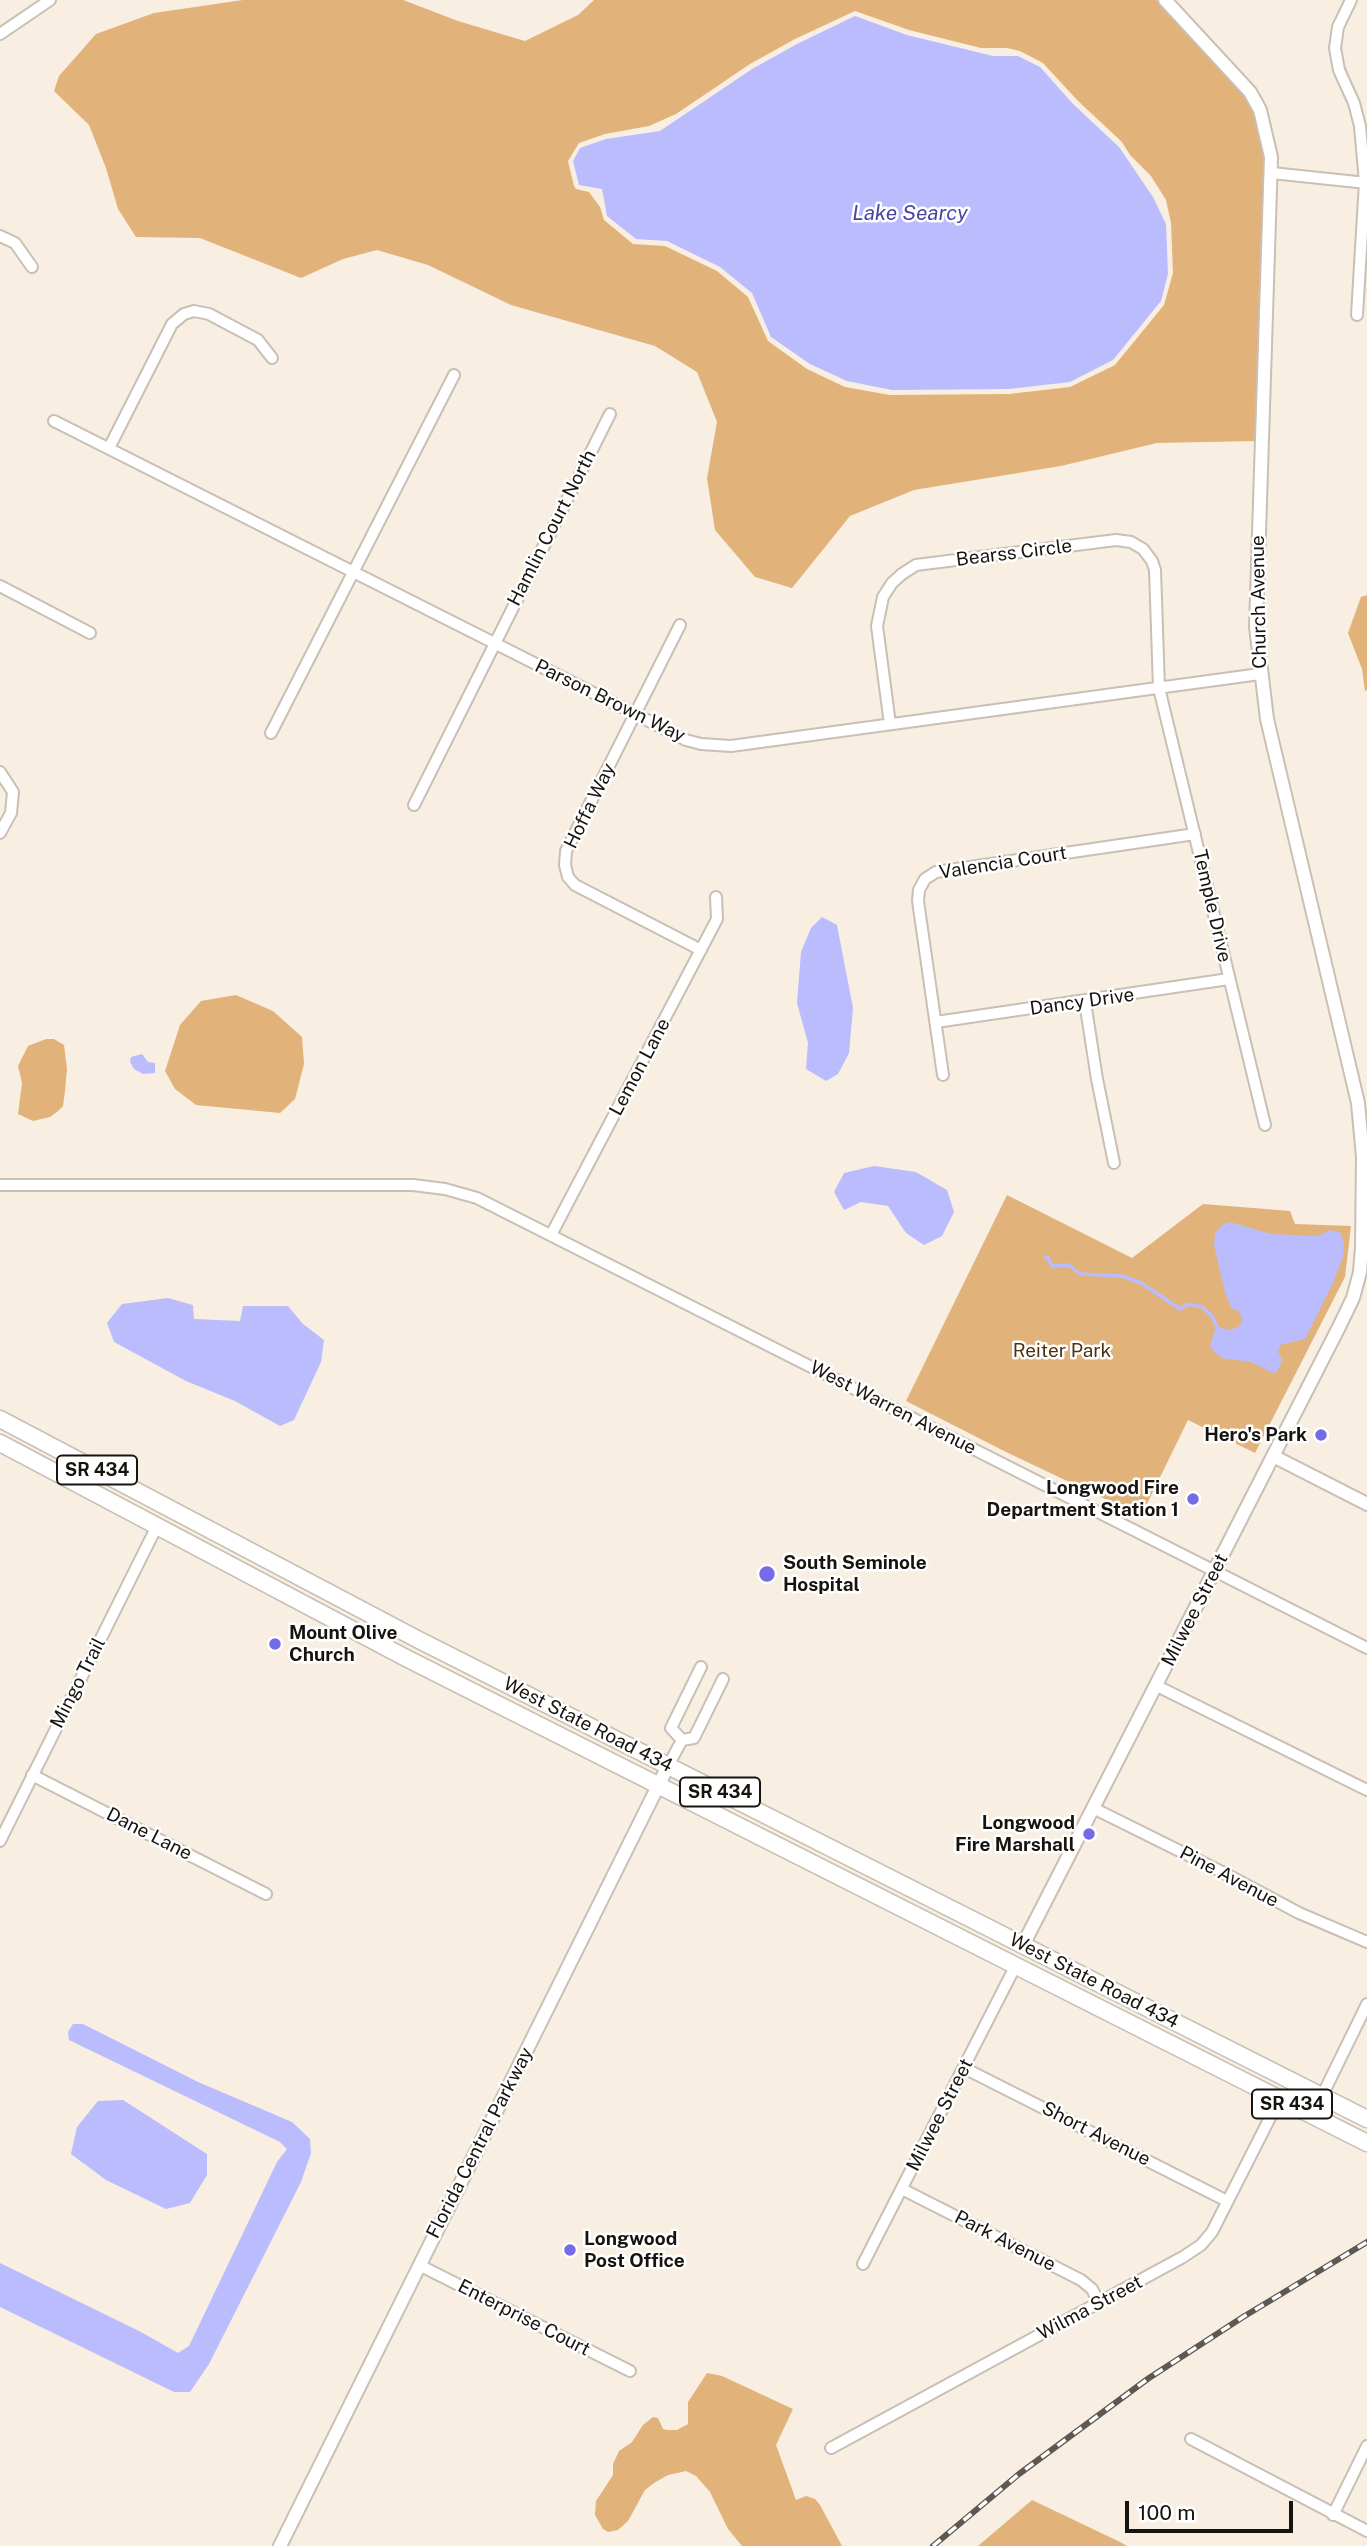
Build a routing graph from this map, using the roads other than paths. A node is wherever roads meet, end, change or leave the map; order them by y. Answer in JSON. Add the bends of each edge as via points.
{"nodes":[{"id":1,"x":50,"y":0,"type":"edge"},
{"id":2,"x":1165,"y":0,"type":"edge"},
{"id":3,"x":1351,"y":0,"type":"edge"},
{"id":4,"x":0,"y":34,"type":"edge"},
{"id":5,"x":1272,"y":173,"type":"junction"},
{"id":6,"x":1366,"y":182,"type":"edge"},
{"id":7,"x":0,"y":236,"type":"edge"},
{"id":8,"x":32,"y":267,"type":"dead end"},
{"id":9,"x":1357,"y":316,"type":"dead end"},
{"id":10,"x":272,"y":358,"type":"dead end"},
{"id":11,"x":453,"y":375,"type":"dead end"},
{"id":12,"x":610,"y":414,"type":"dead end"},
{"id":13,"x":54,"y":421,"type":"dead end"},
{"id":14,"x":108,"y":448,"type":"junction"},
{"id":15,"x":354,"y":572,"type":"junction"},
{"id":16,"x":0,"y":586,"type":"edge"},
{"id":17,"x":680,"y":625,"type":"dead end"},
{"id":18,"x":90,"y":633,"type":"dead end"},
{"id":19,"x":495,"y":643,"type":"junction"},
{"id":20,"x":1260,"y":674,"type":"junction"},
{"id":21,"x":1159,"y":688,"type":"junction"},
{"id":22,"x":635,"y":714,"type":"junction"},
{"id":23,"x":890,"y":724,"type":"junction"},
{"id":24,"x":271,"y":733,"type":"dead end"},
{"id":25,"x":0,"y":772,"type":"edge"},
{"id":26,"x":414,"y":805,"type":"dead end"},
{"id":27,"x":0,"y":833,"type":"edge"},
{"id":28,"x":1195,"y":834,"type":"junction"},
{"id":29,"x":716,"y":897,"type":"dead end"},
{"id":30,"x":701,"y":950,"type":"junction"},
{"id":31,"x":1229,"y":979,"type":"junction"},
{"id":32,"x":1085,"y":1002,"type":"junction"},
{"id":33,"x":936,"y":1022,"type":"junction"},
{"id":34,"x":943,"y":1075,"type":"dead end"},
{"id":35,"x":1265,"y":1125,"type":"dead end"},
{"id":36,"x":1114,"y":1163,"type":"dead end"},
{"id":37,"x":0,"y":1185,"type":"edge"},
{"id":38,"x":551,"y":1235,"type":"junction"},
{"id":39,"x":1363,"y":1274,"type":"edge"},
{"id":40,"x":0,"y":1419,"type":"edge"},
{"id":41,"x":0,"y":1443,"type":"edge"},
{"id":42,"x":1273,"y":1457,"type":"junction"},
{"id":43,"x":1367,"y":1504,"type":"edge"},
{"id":44,"x":165,"y":1506,"type":"junction"},
{"id":45,"x":122,"y":1508,"type":"junction"},
{"id":46,"x":194,"y":1521,"type":"junction"},
{"id":47,"x":157,"y":1526,"type":"junction"},
{"id":48,"x":1215,"y":1571,"type":"junction"},
{"id":49,"x":1367,"y":1648,"type":"edge"},
{"id":50,"x":701,"y":1667,"type":"dead end"},
{"id":51,"x":723,"y":1679,"type":"dead end"},
{"id":52,"x":1157,"y":1686,"type":"junction"},
{"id":53,"x":682,"y":1740,"type":"junction"},
{"id":54,"x":668,"y":1766,"type":"junction"},
{"id":55,"x":32,"y":1775,"type":"junction"},
{"id":56,"x":659,"y":1786,"type":"junction"},
{"id":57,"x":1367,"y":1790,"type":"edge"},
{"id":58,"x":1093,"y":1808,"type":"junction"},
{"id":59,"x":0,"y":1841,"type":"edge"},
{"id":60,"x":266,"y":1894,"type":"dead end"},
{"id":61,"x":1367,"y":1942,"type":"edge"},
{"id":62,"x":1023,"y":1945,"type":"junction"},
{"id":63,"x":985,"y":1950,"type":"junction"},
{"id":64,"x":1059,"y":1963,"type":"junction"},
{"id":65,"x":1016,"y":1965,"type":"junction"},
{"id":66,"x":1367,"y":2004,"type":"edge"},
{"id":67,"x":964,"y":2068,"type":"junction"},
{"id":68,"x":1322,"y":2096,"type":"junction"},
{"id":69,"x":1280,"y":2098,"type":"junction"},
{"id":70,"x":1367,"y":2119,"type":"edge"},
{"id":71,"x":1367,"y":2143,"type":"edge"},
{"id":72,"x":902,"y":2189,"type":"junction"},
{"id":73,"x":1227,"y":2201,"type":"junction"},
{"id":74,"x":863,"y":2264,"type":"dead end"},
{"id":75,"x":419,"y":2265,"type":"junction"},
{"id":76,"x":1099,"y":2303,"type":"junction"},
{"id":77,"x":630,"y":2371,"type":"dead end"},
{"id":78,"x":1192,"y":2440,"type":"dead end"},
{"id":79,"x":1367,"y":2446,"type":"edge"},
{"id":80,"x":831,"y":2448,"type":"dead end"},
{"id":81,"x":1333,"y":2515,"type":"junction"},
{"id":82,"x":1367,"y":2531,"type":"edge"},
{"id":83,"x":281,"y":2546,"type":"edge"}],
"edges":[{"from":1,"to":4,"type":"street"},
{"from":2,"to":5,"type":"street","name":"Church Avenue","via":[[1250,92],[1266,132]]},
{"from":3,"to":6,"type":"street","via":[[1338,27],[1335,48],[1360,126]]},
{"from":5,"to":6,"type":"street"},
{"from":5,"to":20,"type":"street","name":"Church Avenue","via":[[1256,577]]},
{"from":6,"to":9,"type":"street"},
{"from":7,"to":8,"type":"street","via":[[15,243]]},
{"from":10,"to":14,"type":"street","via":[[258,340],[209,314],[184,314],[172,324]]},
{"from":11,"to":15,"type":"street"},
{"from":12,"to":19,"type":"street","name":"Hamlin Court North"},
{"from":13,"to":14,"type":"street","name":"Parson Brown Way"},
{"from":14,"to":15,"type":"street","name":"Parson Brown Way"},
{"from":15,"to":19,"type":"street","name":"Parson Brown Way"},
{"from":15,"to":24,"type":"street"},
{"from":16,"to":18,"type":"street"},
{"from":17,"to":22,"type":"street"},
{"from":19,"to":22,"type":"street","name":"Parson Brown Way"},
{"from":19,"to":26,"type":"street","name":"Hamlin Court North"},
{"from":20,"to":21,"type":"street","name":"Parson Brown Way"},
{"from":20,"to":39,"type":"street","name":"Church Avenue","via":[[1358,1103]]},
{"from":21,"to":23,"type":"street","name":"Parson Brown Way"},
{"from":21,"to":23,"type":"street","name":"Bearss Circle","via":[[1155,570],[1143,549],[1131,542],[1116,540],[916,565],[892,583],[879,612]]},
{"from":21,"to":28,"type":"street","name":"Temple Drive"},
{"from":22,"to":23,"type":"street","name":"Parson Brown Way","via":[[686,740],[714,746]]},
{"from":22,"to":30,"type":"street","name":"Hoffa Way","via":[[566,851],[568,877],[575,885]]},
{"from":25,"to":27,"type":"street","via":[[13,792],[11,813]]},
{"from":28,"to":31,"type":"street","name":"Temple Drive"},
{"from":28,"to":33,"type":"street","name":"Valencia Court","via":[[936,872],[925,879],[918,901]]},
{"from":29,"to":30,"type":"street","name":"Lemon Lane","via":[[717,919]]},
{"from":30,"to":38,"type":"street","name":"Lemon Lane"},
{"from":31,"to":32,"type":"street","name":"Dancy Drive"},
{"from":31,"to":35,"type":"street","name":"Temple Drive"},
{"from":32,"to":33,"type":"street","name":"Dancy Drive"},
{"from":32,"to":36,"type":"street"},
{"from":33,"to":34,"type":"street","name":"Valencia Court"},
{"from":37,"to":38,"type":"street","name":"West Warren Avenue","via":[[413,1185],[477,1198]]},
{"from":38,"to":48,"type":"street","name":"West Warren Avenue"},
{"from":39,"to":42,"type":"street","name":"Milwee Street"},
{"from":40,"to":44,"type":"main road","name":"West State Road 434","number":"SR 434"},
{"from":41,"to":45,"type":"main road","name":"West State Road 434","number":"SR 434"},
{"from":42,"to":43,"type":"street"},
{"from":42,"to":48,"type":"street","name":"Milwee Street"},
{"from":44,"to":45,"type":"main road"},
{"from":44,"to":46,"type":"main road","name":"West State Road 434","number":"SR 434"},
{"from":45,"to":47,"type":"main road","name":"West State Road 434","number":"SR 434"},
{"from":46,"to":47,"type":"main road"},
{"from":46,"to":54,"type":"main road","name":"West State Road 434","number":"SR 434"},
{"from":47,"to":55,"type":"street","name":"Mingo Trail"},
{"from":47,"to":56,"type":"main road","name":"West State Road 434","number":"SR 434"},
{"from":48,"to":49,"type":"street","name":"West Warren Avenue"},
{"from":48,"to":52,"type":"street","name":"Milwee Street"},
{"from":50,"to":53,"type":"street","via":[[671,1728]]},
{"from":51,"to":53,"type":"street","name":"Florida Central Parkway","via":[[694,1738]]},
{"from":52,"to":57,"type":"street"},
{"from":52,"to":58,"type":"street","name":"Milwee Street"},
{"from":53,"to":54,"type":"street","name":"Florida Central Parkway"},
{"from":54,"to":56,"type":"street","name":"Florida Central Parkway"},
{"from":54,"to":62,"type":"main road","name":"West State Road 434","number":"SR 434"},
{"from":55,"to":59,"type":"street","name":"Mingo Trail"},
{"from":55,"to":60,"type":"street","name":"Dane Lane"},
{"from":56,"to":63,"type":"main road","name":"West State Road 434","number":"SR 434"},
{"from":56,"to":75,"type":"street","name":"Florida Central Parkway"},
{"from":58,"to":61,"type":"street","name":"Pine Avenue","via":[[1299,1913]]},
{"from":58,"to":62,"type":"street","name":"Milwee Street"},
{"from":62,"to":63,"type":"main road","via":[[1007,1951]]},
{"from":62,"to":64,"type":"main road","name":"West State Road 434","number":"SR 434"},
{"from":63,"to":65,"type":"main road","name":"West State Road 434","number":"SR 434"},
{"from":64,"to":65,"type":"main road"},
{"from":64,"to":68,"type":"main road","name":"West State Road 434","number":"SR 434"},
{"from":65,"to":67,"type":"street","name":"Milwee Street"},
{"from":65,"to":69,"type":"main road","name":"West State Road 434","number":"SR 434"},
{"from":66,"to":68,"type":"street"},
{"from":67,"to":72,"type":"street","name":"Milwee Street"},
{"from":67,"to":73,"type":"street","name":"Short Avenue"},
{"from":68,"to":70,"type":"main road","name":"West State Road 434","number":"SR 434"},
{"from":69,"to":71,"type":"main road","name":"West State Road 434","number":"SR 434"},
{"from":69,"to":73,"type":"street","name":"Wilma Street"},
{"from":72,"to":74,"type":"street","name":"Milwee Street"},
{"from":72,"to":76,"type":"street","name":"Park Avenue","via":[[1081,2280]]},
{"from":73,"to":76,"type":"street","name":"Wilma Street","via":[[1201,2245]]},
{"from":75,"to":77,"type":"street","name":"Enterprise Court"},
{"from":75,"to":83,"type":"street","name":"Florida Central Parkway"},
{"from":76,"to":80,"type":"street","name":"Wilma Street"},
{"from":78,"to":81,"type":"street"},
{"from":79,"to":81,"type":"street"},
{"from":81,"to":82,"type":"street"}]}
